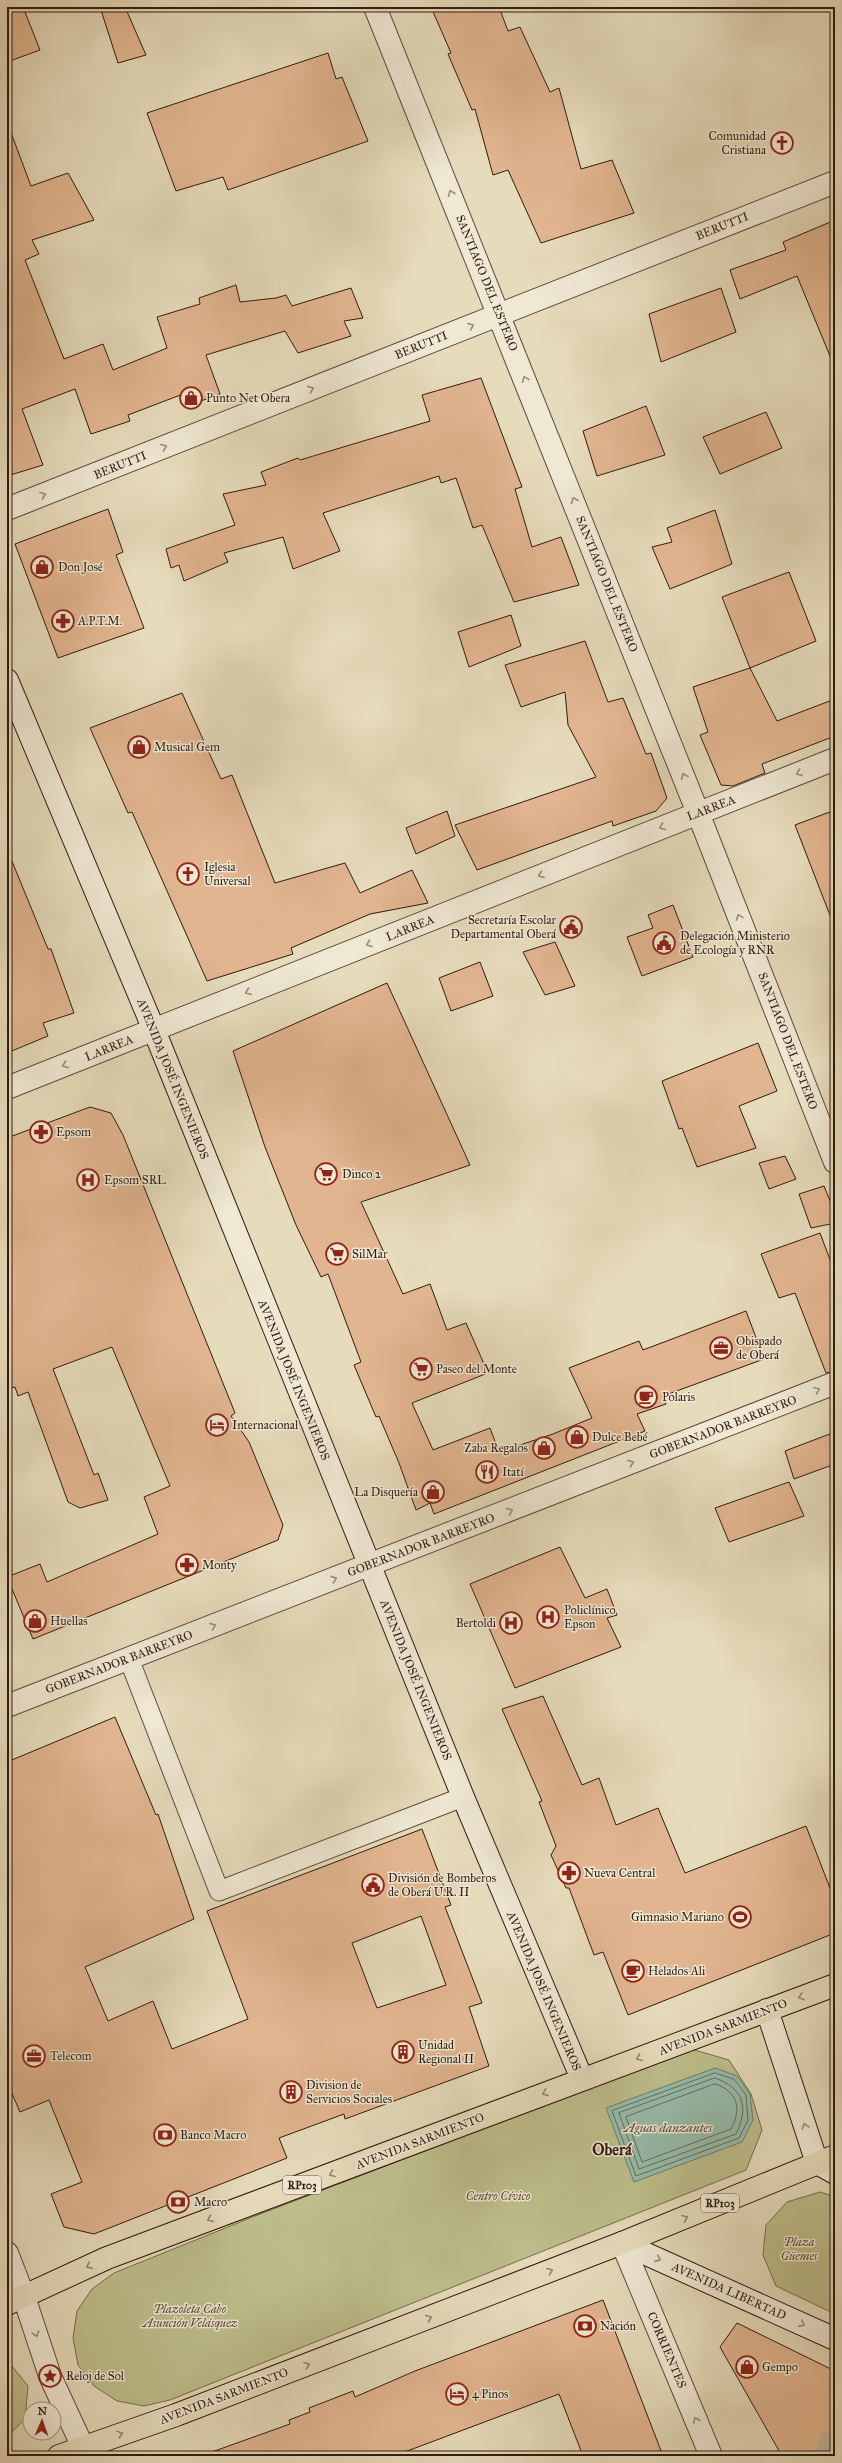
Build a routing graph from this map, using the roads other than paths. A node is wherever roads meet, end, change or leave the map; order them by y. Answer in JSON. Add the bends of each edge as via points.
{"nodes":[{"id":1,"x":375,"y":7,"type":"edge"},
{"id":2,"x":835,"y":182,"type":"edge"},
{"id":3,"x":500,"y":314,"type":"junction"},
{"id":4,"x":7,"y":509,"type":"edge"},
{"id":5,"x":7,"y":680,"type":"edge"},
{"id":6,"x":835,"y":759,"type":"edge"},
{"id":7,"x":698,"y":813,"type":"junction"},
{"id":8,"x":154,"y":1030,"type":"junction"},
{"id":9,"x":7,"y":1088,"type":"edge"},
{"id":10,"x":835,"y":1162,"type":"edge"},
{"id":11,"x":835,"y":1383,"type":"edge"},
{"id":12,"x":369,"y":1566,"type":"junction"},
{"id":13,"x":129,"y":1658,"type":"junction"},
{"id":14,"x":7,"y":1706,"type":"edge"},
{"id":15,"x":463,"y":1797,"type":"junction"},
{"id":16,"x":835,"y":1984,"type":"edge"},
{"id":17,"x":767,"y":2010,"type":"junction"},
{"id":18,"x":582,"y":2079,"type":"junction"},
{"id":19,"x":829,"y":2164,"type":"edge"},
{"id":20,"x":622,"y":2243,"type":"junction"},
{"id":21,"x":7,"y":2253,"type":"edge"},
{"id":22,"x":16,"y":2300,"type":"edge"},
{"id":23,"x":835,"y":2339,"type":"edge"},
{"id":24,"x":85,"y":2451,"type":"edge"},
{"id":25,"x":59,"y":2456,"type":"edge"},
{"id":26,"x":711,"y":2456,"type":"edge"}],
"edges":[{"from":3,"to":1,"type":"street","name":"SANTIAGO DEL ESTERO","one_way":true},
{"from":2,"to":3,"type":"street","name":"BERUTTI"},
{"from":4,"to":3,"type":"street","name":"BERUTTI","one_way":true},
{"from":7,"to":3,"type":"street","name":"SANTIAGO DEL ESTERO","one_way":true},
{"from":5,"to":8,"type":"street","name":"AVENIDA JOSÉ INGENIEROS"},
{"from":6,"to":7,"type":"street","name":"LARREA","one_way":true},
{"from":7,"to":8,"type":"street","name":"LARREA","one_way":true},
{"from":10,"to":7,"type":"street","name":"SANTIAGO DEL ESTERO","one_way":true},
{"from":8,"to":9,"type":"street","name":"LARREA","one_way":true},
{"from":8,"to":12,"type":"street","name":"AVENIDA JOSÉ INGENIEROS"},
{"from":12,"to":11,"type":"street","name":"GOBERNADOR BARREYRO","one_way":true},
{"from":13,"to":12,"type":"street","name":"GOBERNADOR BARREYRO","one_way":true},
{"from":12,"to":15,"type":"street","name":"AVENIDA JOSÉ INGENIEROS"},
{"from":13,"to":14,"type":"street","name":"GOBERNADOR BARREYRO"},
{"from":13,"to":15,"type":"lane","via":[[219,1891]]},
{"from":15,"to":18,"type":"street","name":"AVENIDA JOSÉ INGENIEROS"},
{"from":16,"to":17,"type":"main road","name":"AVENIDA SARMIENTO","number":"RP103","one_way":true},
{"from":17,"to":18,"type":"main road","name":"AVENIDA SARMIENTO","number":"RP103","one_way":true},
{"from":19,"to":17,"type":"street","one_way":true},
{"from":18,"to":22,"type":"main road","name":"AVENIDA SARMIENTO","number":"RP103","one_way":true,"via":[[108,2258]]},
{"from":20,"to":19,"type":"main road","name":"AVENIDA SARMIENTO","number":"RP103","one_way":true,"via":[[754,2196]]},
{"from":20,"to":23,"type":"street","name":"AVENIDA LIBERTAD","one_way":true},
{"from":24,"to":20,"type":"main road","name":"AVENIDA SARMIENTO","number":"RP103","one_way":true},
{"from":26,"to":20,"type":"street","name":"CORRIENTES","one_way":true},
{"from":21,"to":22,"type":"street"},
{"from":22,"to":24,"type":"street","one_way":true},
{"from":24,"to":25,"type":"main road","name":"AVENIDA SARMIENTO","number":"RP103"}]}
